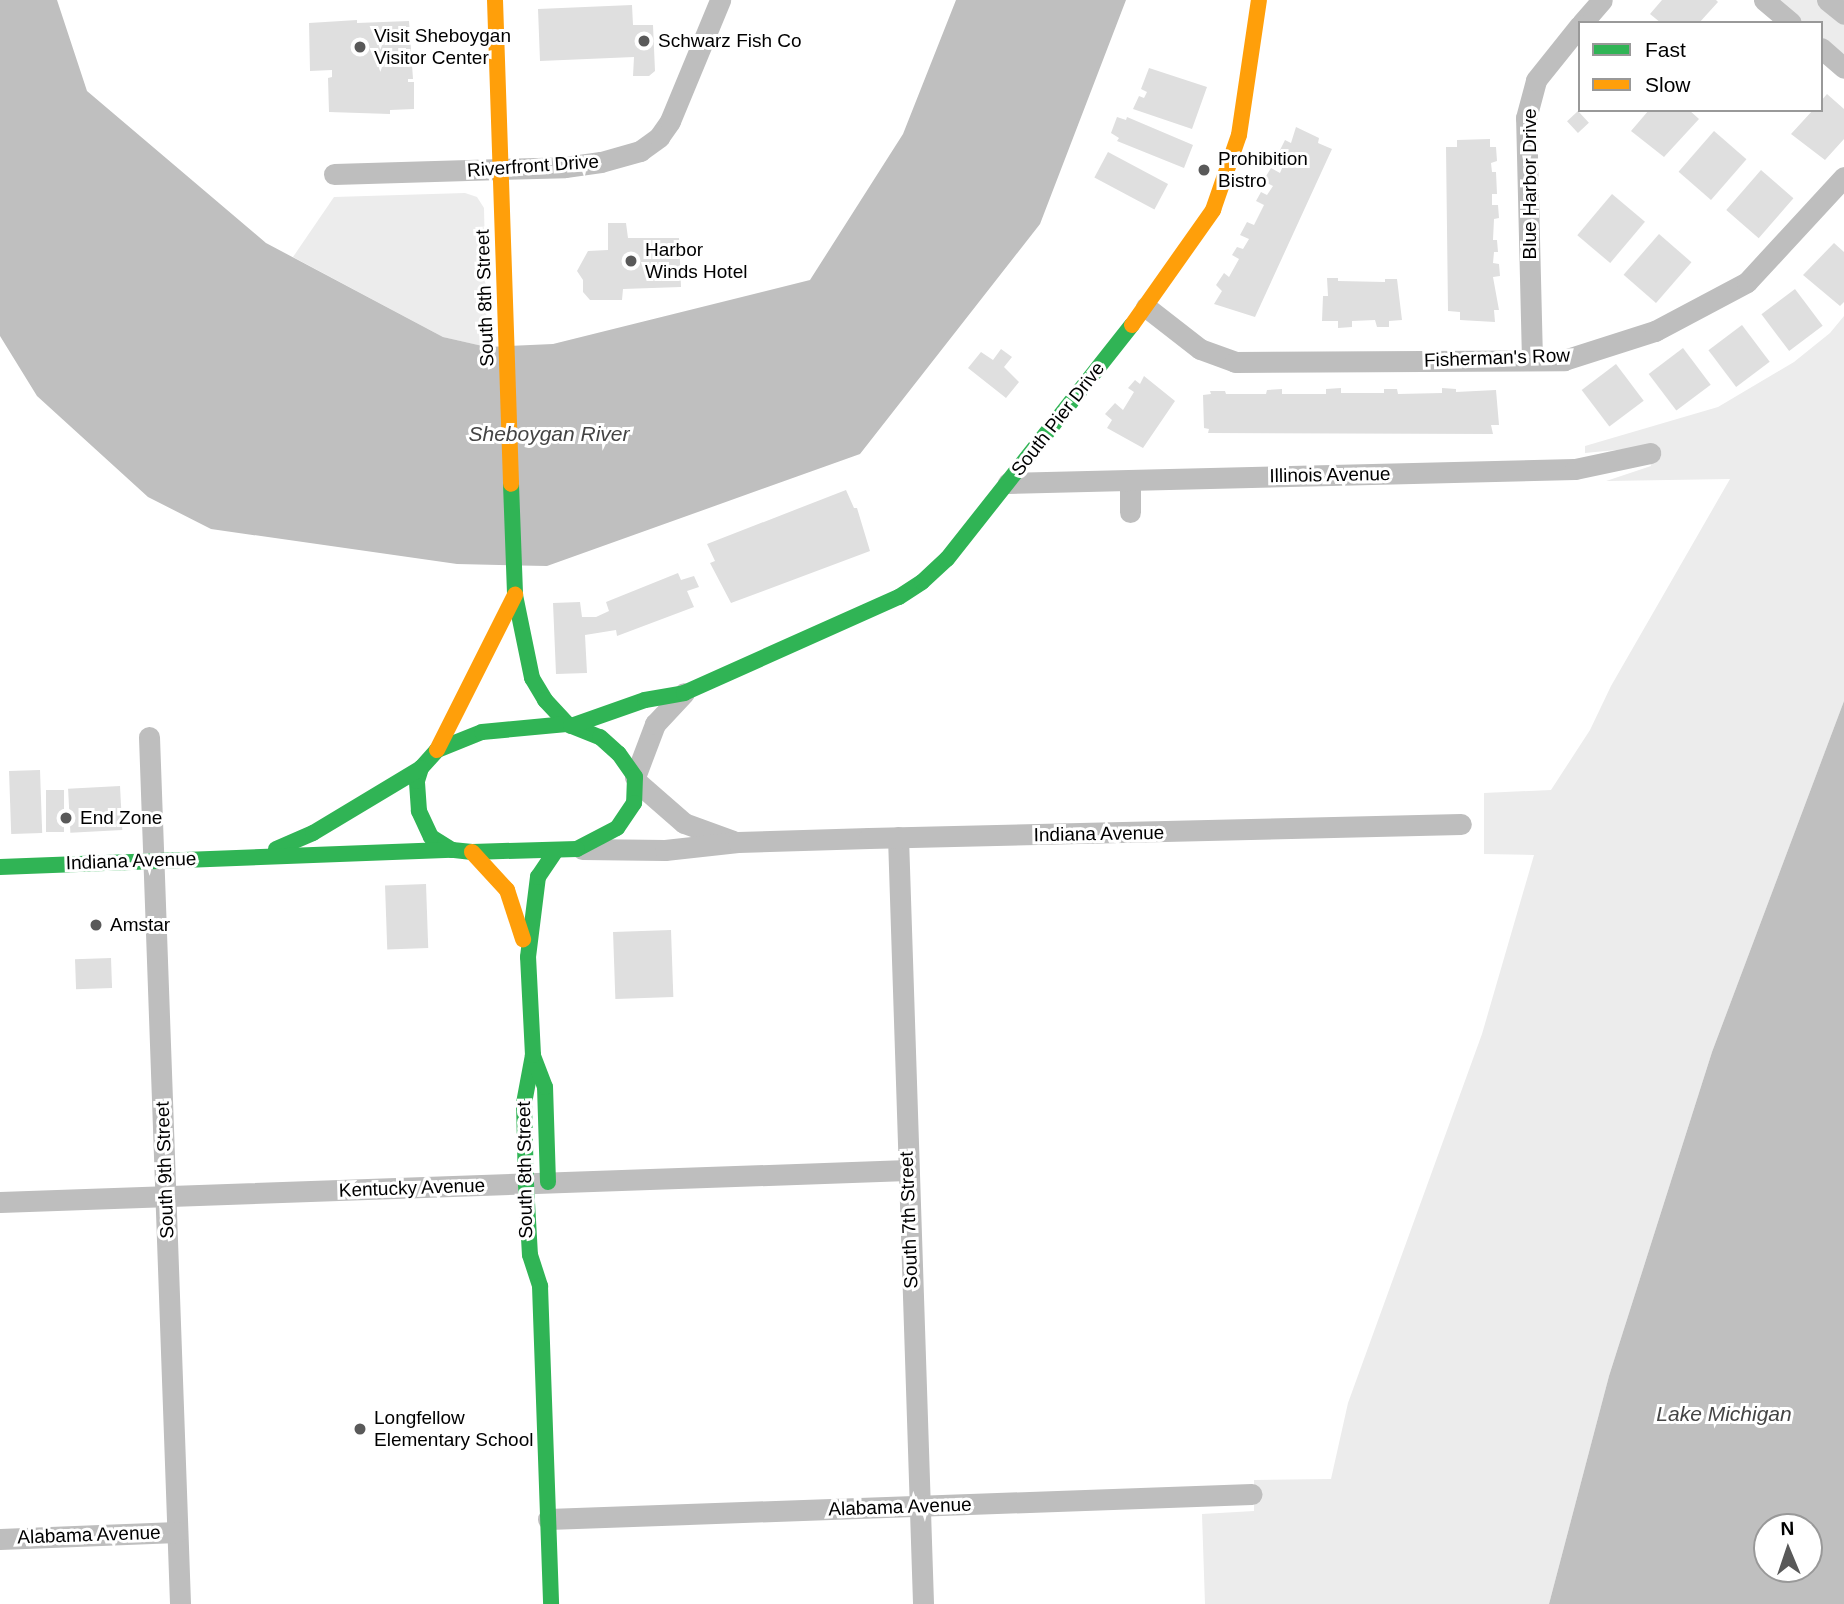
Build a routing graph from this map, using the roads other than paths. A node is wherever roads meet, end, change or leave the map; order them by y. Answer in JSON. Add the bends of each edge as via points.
{"nodes":[{"id":1,"x":495,"y":0,"type":"edge"},
{"id":2,"x":720,"y":0,"type":"edge"},
{"id":3,"x":1259,"y":0,"type":"edge"},
{"id":4,"x":1602,"y":0,"type":"edge"},
{"id":5,"x":1764,"y":0,"type":"edge"},
{"id":6,"x":1827,"y":0,"type":"edge"},
{"id":7,"x":1844,"y":14,"type":"edge"},
{"id":8,"x":1584,"y":21,"type":"edge"},
{"id":9,"x":1789,"y":21,"type":"edge"},
{"id":10,"x":1578,"y":28,"type":"edge"},
{"id":11,"x":1823,"y":50,"type":"edge"},
{"id":12,"x":1844,"y":68,"type":"edge"},
{"id":13,"x":502,"y":170,"type":"junction"},
{"id":14,"x":334,"y":174,"type":"dead end"},
{"id":15,"x":1844,"y":177,"type":"edge"},
{"id":16,"x":1146,"y":307,"type":"junction"},
{"id":17,"x":1532,"y":360,"type":"junction"},
{"id":18,"x":1650,"y":453,"type":"dead end"},
{"id":19,"x":1130,"y":480,"type":"junction"},
{"id":20,"x":1008,"y":483,"type":"junction"},
{"id":21,"x":1130,"y":512,"type":"dead end"},
{"id":22,"x":515,"y":596,"type":"junction"},
{"id":23,"x":684,"y":693,"type":"junction"},
{"id":24,"x":569,"y":725,"type":"junction"},
{"id":25,"x":149,"y":737,"type":"dead end"},
{"id":26,"x":437,"y":750,"type":"junction"},
{"id":27,"x":421,"y":768,"type":"junction"},
{"id":28,"x":636,"y":780,"type":"junction"},
{"id":29,"x":1461,"y":824,"type":"dead end"},
{"id":30,"x":898,"y":837,"type":"junction"},
{"id":31,"x":738,"y":842,"type":"junction"},
{"id":32,"x":567,"y":849,"type":"junction"},
{"id":33,"x":452,"y":850,"type":"junction"},
{"id":34,"x":472,"y":852,"type":"junction"},
{"id":35,"x":262,"y":855,"type":"junction"},
{"id":36,"x":153,"y":861,"type":"junction"},
{"id":37,"x":0,"y":867,"type":"edge"},
{"id":38,"x":528,"y":957,"type":"junction"},
{"id":39,"x":533,"y":1055,"type":"junction"},
{"id":40,"x":908,"y":1170,"type":"junction"},
{"id":41,"x":526,"y":1184,"type":"junction"},
{"id":42,"x":548,"y":1190,"type":"junction"},
{"id":43,"x":165,"y":1196,"type":"junction"},
{"id":44,"x":0,"y":1202,"type":"edge"},
{"id":45,"x":547,"y":1248,"type":"dead end"},
{"id":46,"x":540,"y":1286,"type":"junction"},
{"id":47,"x":1252,"y":1494,"type":"dead end"},
{"id":48,"x":919,"y":1506,"type":"junction"},
{"id":49,"x":548,"y":1519,"type":"junction"},
{"id":50,"x":177,"y":1532,"type":"junction"},
{"id":51,"x":0,"y":1539,"type":"edge"},
{"id":52,"x":180,"y":1604,"type":"edge"},
{"id":53,"x":551,"y":1604,"type":"edge"},
{"id":54,"x":923,"y":1604,"type":"edge"}],
"edges":[{"from":1,"to":13,"type":"main road","name":"South 8th Street"},
{"from":2,"to":13,"type":"street","name":"Riverfront Drive","via":[[675,112],[650,145],[592,164]]},
{"from":3,"to":16,"type":"main road","name":"South Pier Drive","via":[[1244,111],[1227,176],[1213,210]]},
{"from":4,"to":8,"type":"street","name":"Blue Harbor Drive"},
{"from":5,"to":9,"type":"street"},
{"from":6,"to":7,"type":"street"},
{"from":10,"to":17,"type":"street","name":"Blue Harbor Drive","via":[[1536,80],[1526,118]]},
{"from":11,"to":12,"type":"street"},
{"from":13,"to":14,"type":"street","name":"Riverfront Drive"},
{"from":13,"to":22,"type":"main road","name":"South 8th Street"},
{"from":15,"to":17,"type":"street","name":"Fisherman's Row","via":[[1754,277],[1717,300],[1655,331],[1564,360]]},
{"from":16,"to":17,"type":"street","name":"Fisherman's Row","via":[[1204,351],[1235,362]]},
{"from":16,"to":20,"type":"main road","name":"South Pier Drive"},
{"from":18,"to":19,"type":"street","name":"Illinois Avenue","via":[[1575,469]]},
{"from":19,"to":20,"type":"street","name":"Illinois Avenue"},
{"from":19,"to":21,"type":"street"},
{"from":20,"to":23,"type":"main road","name":"South Pier Drive","via":[[947,559],[900,597]]},
{"from":22,"to":24,"type":"main road","name":"South 8th Street","via":[[532,678]]},
{"from":22,"to":26,"type":"main road","name":"South 8th Street"},
{"from":23,"to":24,"type":"main road","name":"South Pier Drive"},
{"from":23,"to":28,"type":"street","name":"South Pier Drive","via":[[655,724]]},
{"from":24,"to":26,"type":"main road","via":[[482,732]]},
{"from":24,"to":28,"type":"main road","via":[[600,737],[619,754]]},
{"from":25,"to":36,"type":"street","name":"South 9th Street"},
{"from":26,"to":27,"type":"main road"},
{"from":27,"to":33,"type":"main road","via":[[416,797],[422,824],[431,837]]},
{"from":27,"to":35,"type":"main road","name":"Indiana Avenue","via":[[313,833]]},
{"from":28,"to":31,"type":"street","name":"Indiana Avenue","via":[[684,823]]},
{"from":28,"to":32,"type":"main road","via":[[634,803],[625,819],[606,836]]},
{"from":29,"to":30,"type":"street","name":"Indiana Avenue"},
{"from":30,"to":31,"type":"street","name":"Indiana Avenue"},
{"from":30,"to":40,"type":"street","name":"South 7th Street"},
{"from":31,"to":32,"type":"street","name":"Indiana Avenue","via":[[689,849]]},
{"from":32,"to":34,"type":"main road"},
{"from":32,"to":38,"type":"main road","name":"South 8th Street","via":[[538,877]]},
{"from":33,"to":34,"type":"main road"},
{"from":33,"to":35,"type":"main road","name":"Indiana Avenue"},
{"from":34,"to":38,"type":"main road","name":"South 8th Street","via":[[508,890]]},
{"from":35,"to":36,"type":"main road","name":"Indiana Avenue"},
{"from":36,"to":37,"type":"main road","name":"Indiana Avenue"},
{"from":36,"to":43,"type":"street","name":"South 9th Street"},
{"from":38,"to":39,"type":"main road","name":"South 8th Street"},
{"from":39,"to":41,"type":"main road","name":"South 8th Street","via":[[524,1103]]},
{"from":39,"to":42,"type":"main road","name":"South 8th Street","via":[[545,1087]]},
{"from":40,"to":42,"type":"street","name":"Kentucky Avenue"},
{"from":40,"to":48,"type":"street","name":"South 7th Street"},
{"from":41,"to":42,"type":"street","name":"Kentucky Avenue"},
{"from":41,"to":43,"type":"street","name":"Kentucky Avenue"},
{"from":41,"to":46,"type":"main road","name":"South 8th Street","via":[[530,1255]]},
{"from":43,"to":44,"type":"street","name":"Kentucky Avenue"},
{"from":43,"to":50,"type":"street","name":"South 9th Street"},
{"from":45,"to":46,"type":"main road","name":"South 8th Street"},
{"from":46,"to":49,"type":"main road","name":"South 8th Street"},
{"from":47,"to":48,"type":"street","name":"Alabama Avenue"},
{"from":48,"to":49,"type":"street","name":"Alabama Avenue"},
{"from":48,"to":54,"type":"street","name":"South 7th Street"},
{"from":49,"to":53,"type":"main road","name":"South 8th Street"},
{"from":50,"to":51,"type":"street","name":"Alabama Avenue"},
{"from":50,"to":52,"type":"street","name":"South 9th Street"}]}
